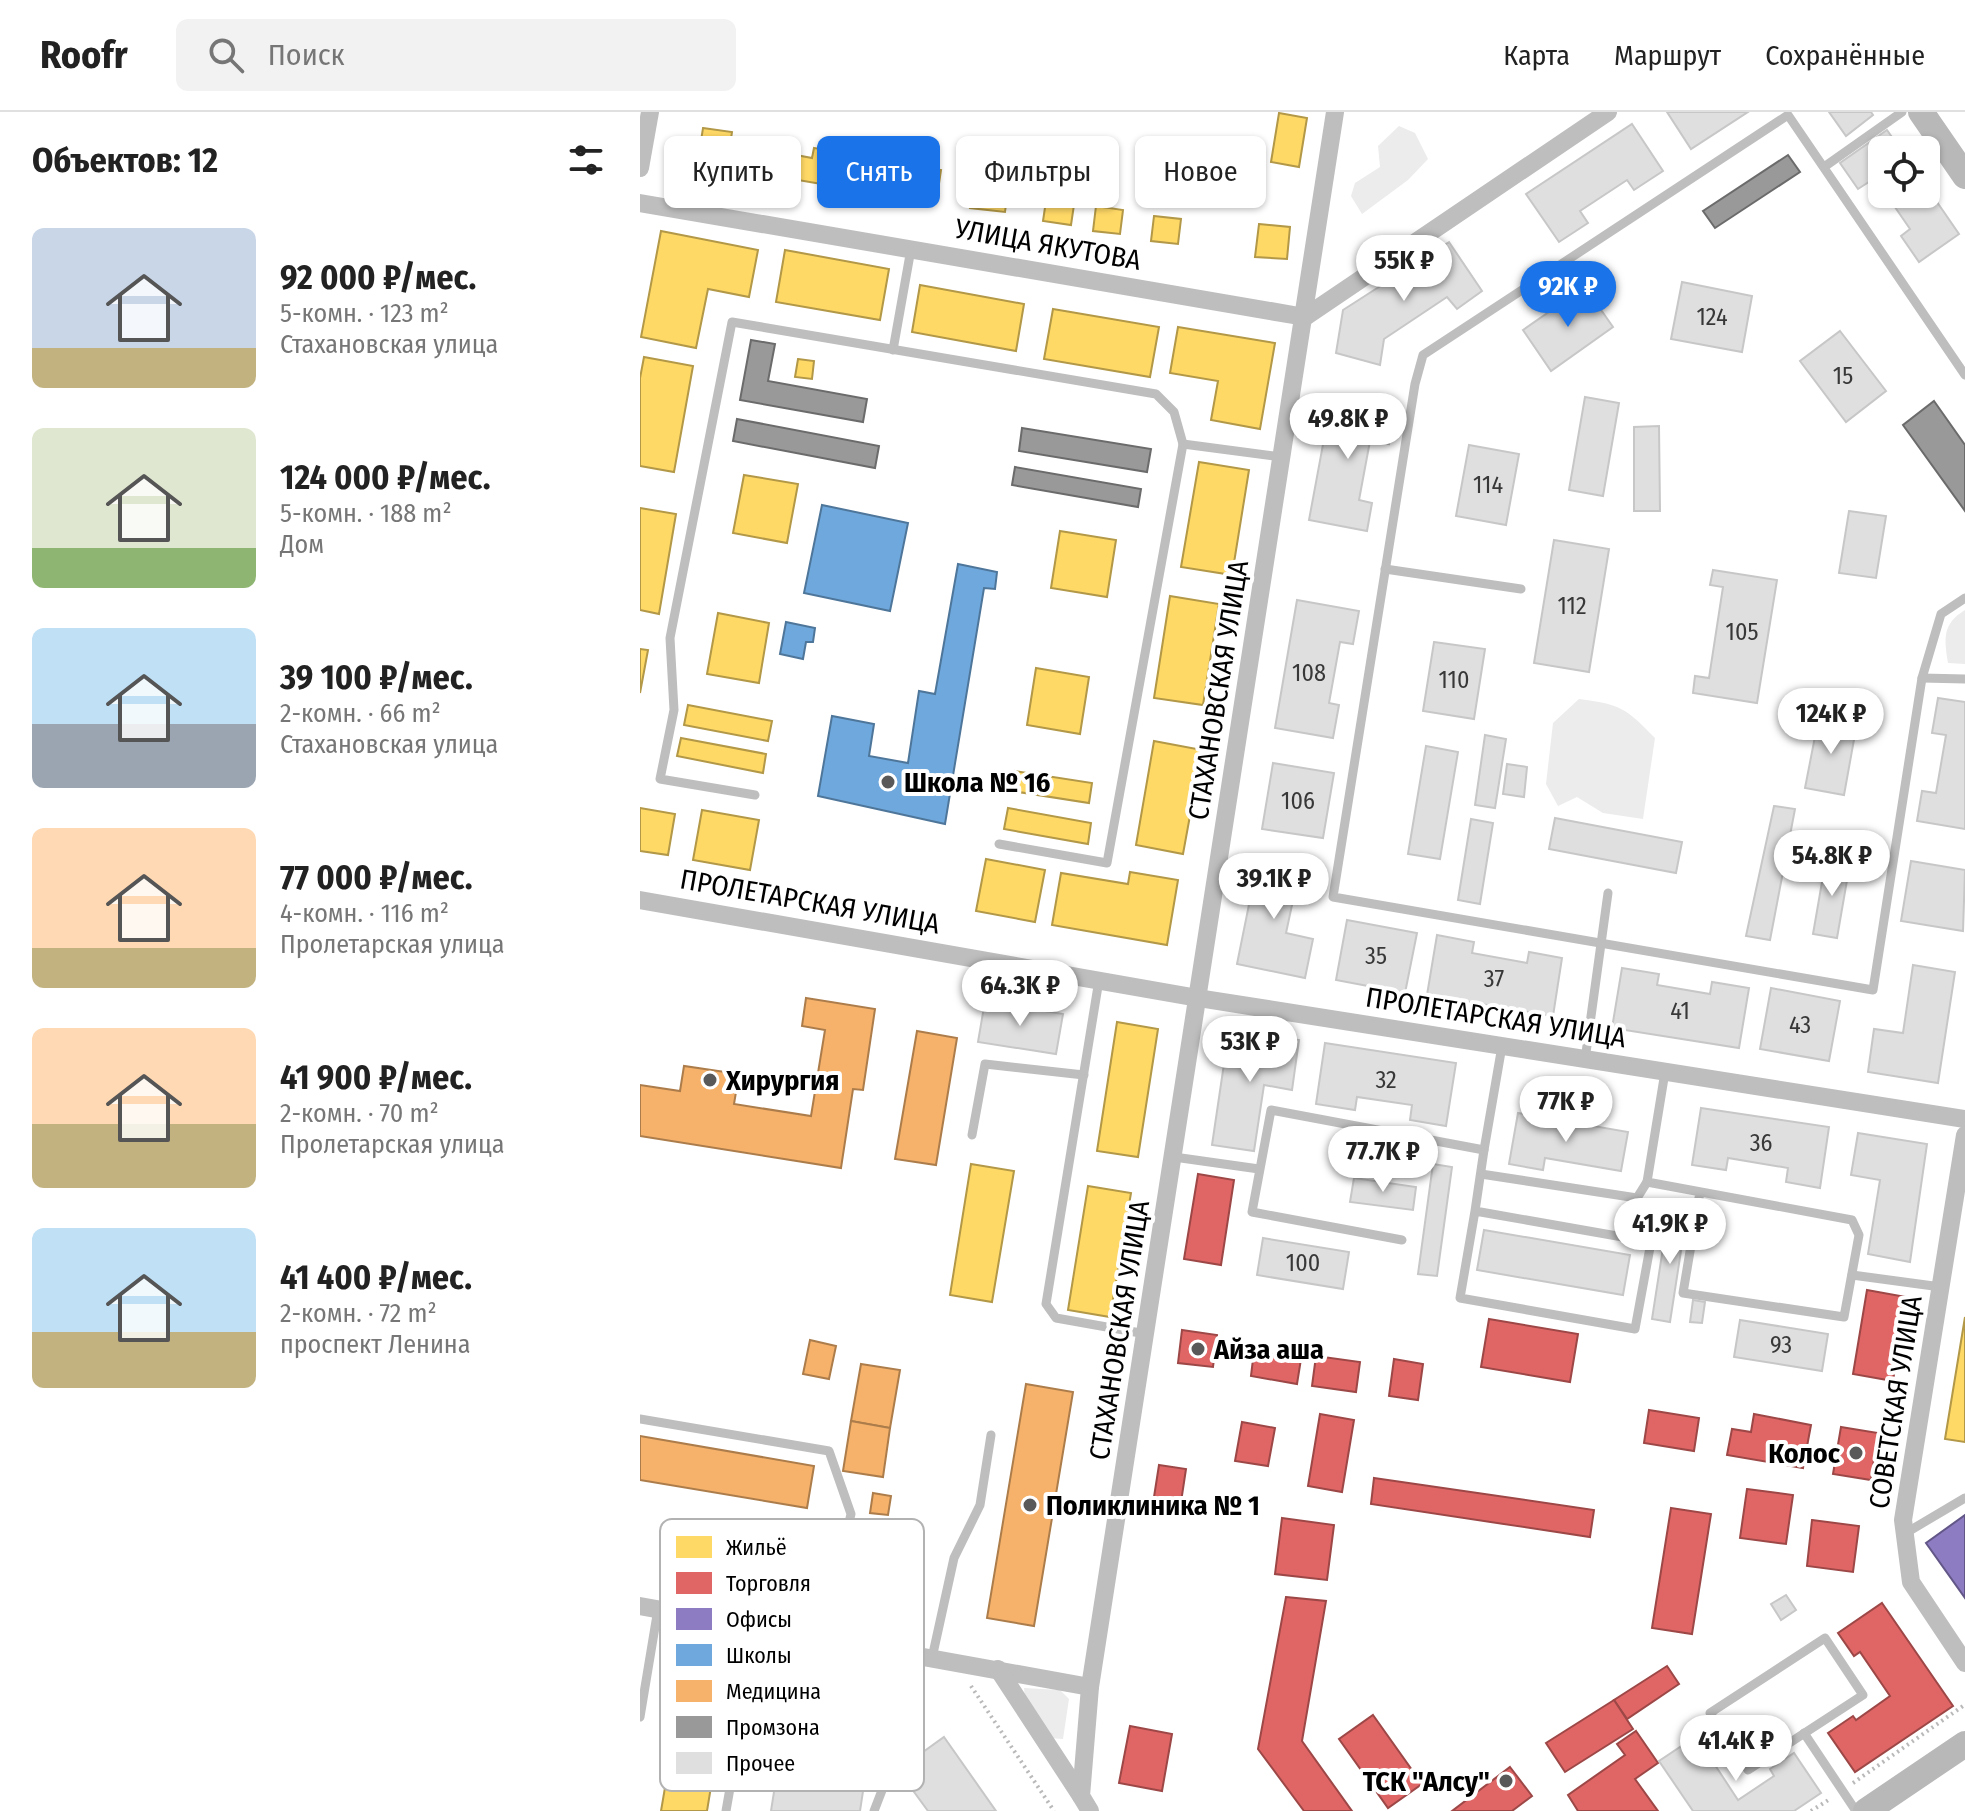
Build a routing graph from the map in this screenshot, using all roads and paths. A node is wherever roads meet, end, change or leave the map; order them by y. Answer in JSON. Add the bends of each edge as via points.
{"nodes":[{"id":1,"x":650,"y":112,"type":"edge"},
{"id":2,"x":1335,"y":112,"type":"edge"},
{"id":3,"x":1608,"y":112,"type":"edge"},
{"id":4,"x":1902,"y":112,"type":"edge"},
{"id":5,"x":1921,"y":112,"type":"edge"},
{"id":6,"x":1824,"y":167,"type":"junction"},
{"id":7,"x":640,"y":168,"type":"edge"},
{"id":8,"x":1965,"y":176,"type":"edge"},
{"id":9,"x":640,"y":203,"type":"edge"},
{"id":10,"x":911,"y":249,"type":"junction"},
{"id":11,"x":1305,"y":317,"type":"junction"},
{"id":12,"x":893,"y":350,"type":"junction"},
{"id":13,"x":1965,"y":375,"type":"edge"},
{"id":14,"x":1183,"y":444,"type":"junction"},
{"id":15,"x":1282,"y":457,"type":"junction"},
{"id":16,"x":1385,"y":569,"type":"junction"},
{"id":17,"x":1521,"y":589,"type":"dead end"},
{"id":18,"x":1965,"y":598,"type":"edge"},
{"id":19,"x":1922,"y":678,"type":"junction"},
{"id":20,"x":1965,"y":679,"type":"edge"},
{"id":21,"x":755,"y":795,"type":"dead end"},
{"id":22,"x":999,"y":844,"type":"dead end"},
{"id":23,"x":1608,"y":893,"type":"dead end"},
{"id":24,"x":640,"y":900,"type":"edge"},
{"id":25,"x":1601,"y":944,"type":"junction"},
{"id":26,"x":1099,"y":980,"type":"junction"},
{"id":27,"x":1198,"y":998,"type":"junction"},
{"id":28,"x":1502,"y":1046,"type":"junction"},
{"id":29,"x":1585,"y":1060,"type":"junction"},
{"id":30,"x":1665,"y":1072,"type":"junction"},
{"id":31,"x":1084,"y":1075,"type":"junction"},
{"id":32,"x":1965,"y":1119,"type":"edge"},
{"id":33,"x":972,"y":1135,"type":"dead end"},
{"id":34,"x":1965,"y":1135,"type":"edge"},
{"id":35,"x":1484,"y":1150,"type":"junction"},
{"id":36,"x":1174,"y":1157,"type":"junction"},
{"id":37,"x":1259,"y":1169,"type":"junction"},
{"id":38,"x":1481,"y":1174,"type":"junction"},
{"id":39,"x":1647,"y":1182,"type":"junction"},
{"id":40,"x":1700,"y":1192,"type":"junction"},
{"id":41,"x":1475,"y":1211,"type":"junction"},
{"id":42,"x":1958,"y":1222,"type":"edge"},
{"id":43,"x":1402,"y":1240,"type":"dead end"},
{"id":44,"x":1852,"y":1275,"type":"junction"},
{"id":45,"x":1941,"y":1287,"type":"junction"},
{"id":46,"x":1147,"y":1335,"type":"junction"},
{"id":47,"x":640,"y":1419,"type":"edge"},
{"id":48,"x":991,"y":1435,"type":"dead end"},
{"id":49,"x":1965,"y":1498,"type":"edge"},
{"id":50,"x":850,"y":1519,"type":"edge"},
{"id":51,"x":1904,"y":1534,"type":"junction"},
{"id":52,"x":649,"y":1607,"type":"edge"},
{"id":53,"x":924,"y":1657,"type":"edge"},
{"id":54,"x":932,"y":1658,"type":"junction"},
{"id":55,"x":954,"y":1661,"type":"junction"},
{"id":56,"x":1965,"y":1663,"type":"edge"},
{"id":57,"x":998,"y":1669,"type":"junction"},
{"id":58,"x":1090,"y":1687,"type":"junction"},
{"id":59,"x":1963,"y":1706,"type":"edge"},
{"id":60,"x":640,"y":1717,"type":"edge"},
{"id":61,"x":1804,"y":1733,"type":"junction"},
{"id":62,"x":1965,"y":1744,"type":"edge"},
{"id":63,"x":1843,"y":1790,"type":"junction"},
{"id":64,"x":729,"y":1791,"type":"edge"},
{"id":65,"x":882,"y":1791,"type":"edge"},
{"id":66,"x":1086,"y":1804,"type":"edge"},
{"id":67,"x":726,"y":1811,"type":"edge"},
{"id":68,"x":874,"y":1811,"type":"edge"},
{"id":69,"x":1054,"y":1811,"type":"edge"},
{"id":70,"x":1811,"y":1811,"type":"edge"},
{"id":71,"x":1856,"y":1811,"type":"edge"},
{"id":72,"x":1866,"y":1811,"type":"edge"}],
"edges":[{"from":1,"to":7,"type":"street"},
{"from":2,"to":11,"type":"street","name":"СТАХАНОВСКАЯ УЛИЦА"},
{"from":3,"to":11,"type":"street"},
{"from":4,"to":6,"type":"lane"},
{"from":5,"to":8,"type":"street"},
{"from":6,"to":13,"type":"lane"},
{"from":6,"to":16,"type":"lane","via":[[1788,115],[1423,355]]},
{"from":9,"to":10,"type":"street","name":"УЛИЦА ЯКУТОВА"},
{"from":10,"to":11,"type":"street","name":"УЛИЦА ЯКУТОВА"},
{"from":10,"to":12,"type":"lane"},
{"from":11,"to":15,"type":"street","name":"СТАХАНОВСКАЯ УЛИЦА"},
{"from":12,"to":14,"type":"lane","via":[[1156,394],[1174,412]]},
{"from":12,"to":21,"type":"lane","via":[[732,322],[670,638],[674,710],[660,779]]},
{"from":14,"to":15,"type":"lane"},
{"from":14,"to":22,"type":"lane","via":[[1107,863]]},
{"from":15,"to":27,"type":"street","name":"СТАХАНОВСКАЯ УЛИЦА"},
{"from":16,"to":17,"type":"lane"},
{"from":16,"to":25,"type":"lane","via":[[1333,897]]},
{"from":18,"to":19,"type":"lane","via":[[1941,614]]},
{"from":19,"to":20,"type":"lane"},
{"from":19,"to":25,"type":"lane","via":[[1873,990]]},
{"from":23,"to":25,"type":"lane"},
{"from":24,"to":26,"type":"street","name":"ПРОЛЕТАРСКАЯ УЛИЦА"},
{"from":25,"to":29,"type":"lane"},
{"from":26,"to":27,"type":"street","name":"ПРОЛЕТАРСКАЯ УЛИЦА"},
{"from":26,"to":31,"type":"lane"},
{"from":27,"to":28,"type":"street","name":"ПРОЛЕТАРСКАЯ УЛИЦА"},
{"from":27,"to":36,"type":"street","name":"СТАХАНОВСКАЯ УЛИЦА"},
{"from":28,"to":29,"type":"street","name":"ПРОЛЕТАРСКАЯ УЛИЦА"},
{"from":28,"to":35,"type":"lane"},
{"from":29,"to":30,"type":"street","name":"ПРОЛЕТАРСКАЯ УЛИЦА"},
{"from":30,"to":32,"type":"street","name":"ПРОЛЕТАРСКАЯ УЛИЦА"},
{"from":30,"to":39,"type":"lane"},
{"from":31,"to":33,"type":"lane","via":[[985,1064]]},
{"from":31,"to":46,"type":"lane","via":[[1046,1304],[1056,1318]]},
{"from":34,"to":42,"type":"street","name":"СОВЕТСКАЯ УЛИЦА"},
{"from":35,"to":37,"type":"lane","via":[[1271,1110]]},
{"from":35,"to":38,"type":"lane"},
{"from":36,"to":37,"type":"lane"},
{"from":36,"to":46,"type":"street","name":"СТАХАНОВСКАЯ УЛИЦА"},
{"from":37,"to":43,"type":"lane","via":[[1252,1212]]},
{"from":38,"to":39,"type":"lane","via":[[1637,1198]]},
{"from":38,"to":41,"type":"lane"},
{"from":39,"to":40,"type":"lane"},
{"from":40,"to":44,"type":"lane","via":[[1852,1220],[1859,1235]]},
{"from":40,"to":44,"type":"lane","via":[[1683,1293],[1844,1317]]},
{"from":41,"to":41,"type":"lane","via":[[1651,1242],[1635,1329],[1460,1298]]},
{"from":42,"to":45,"type":"street","name":"СОВЕТСКАЯ УЛИЦА"},
{"from":44,"to":45,"type":"lane"},
{"from":45,"to":51,"type":"street","name":"СОВЕТСКАЯ УЛИЦА"},
{"from":46,"to":58,"type":"street","name":"СТАХАНОВСКАЯ УЛИЦА"},
{"from":47,"to":50,"type":"lane","via":[[829,1451]]},
{"from":48,"to":54,"type":"lane","via":[[980,1505],[954,1558]]},
{"from":49,"to":51,"type":"lane"},
{"from":51,"to":56,"type":"street","name":"СОВЕТСКАЯ УЛИЦА","via":[[1911,1582]]},
{"from":52,"to":60,"type":"lane"},
{"from":53,"to":54,"type":"street"},
{"from":54,"to":55,"type":"street"},
{"from":55,"to":57,"type":"street"},
{"from":55,"to":69,"type":"path"},
{"from":57,"to":58,"type":"street"},
{"from":57,"to":66,"type":"street"},
{"from":58,"to":66,"type":"street","name":"СТАХАНОВСКАЯ УЛИЦА"},
{"from":59,"to":63,"type":"path"},
{"from":61,"to":61,"type":"lane","via":[[1863,1695],[1825,1638],[1710,1713],[1748,1770]]},
{"from":61,"to":63,"type":"lane"},
{"from":62,"to":72,"type":"street"},
{"from":63,"to":70,"type":"path"},
{"from":63,"to":71,"type":"lane"},
{"from":64,"to":67,"type":"lane"},
{"from":65,"to":68,"type":"lane"}]}
